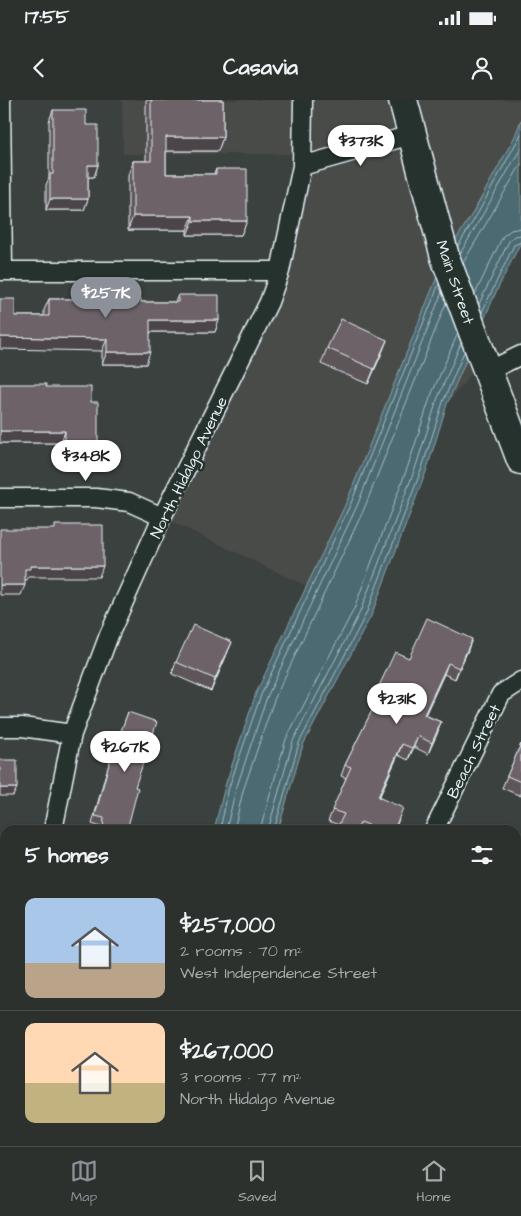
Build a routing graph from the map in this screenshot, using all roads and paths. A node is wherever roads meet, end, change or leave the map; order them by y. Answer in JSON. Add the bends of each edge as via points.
{"nodes":[{"id":1,"x":1,"y":100,"type":"edge"},
{"id":2,"x":303,"y":100,"type":"edge"},
{"id":3,"x":403,"y":100,"type":"edge"},
{"id":4,"x":411,"y":135,"type":"junction"},
{"id":5,"x":302,"y":166,"type":"junction"},
{"id":6,"x":1,"y":272,"type":"edge"},
{"id":7,"x":280,"y":272,"type":"junction"},
{"id":8,"x":521,"y":355,"type":"edge"},
{"id":9,"x":488,"y":371,"type":"junction"},
{"id":10,"x":521,"y":460,"type":"edge"},
{"id":11,"x":0,"y":498,"type":"edge"},
{"id":12,"x":162,"y":516,"type":"junction"},
{"id":13,"x":521,"y":681,"type":"edge"},
{"id":14,"x":0,"y":727,"type":"edge"},
{"id":15,"x":72,"y":734,"type":"junction"},
{"id":16,"x":54,"y":825,"type":"edge"},
{"id":17,"x":436,"y":825,"type":"edge"}],
"edges":[{"from":1,"to":6,"type":"street"},
{"from":2,"to":5,"type":"street","name":"North Hidalgo Avenue"},
{"from":3,"to":4,"type":"highway","name":"Main Street"},
{"from":4,"to":5,"type":"street"},
{"from":4,"to":9,"type":"highway","name":"Main Street","via":[[445,256]]},
{"from":5,"to":7,"type":"street","name":"North Hidalgo Avenue"},
{"from":6,"to":7,"type":"street"},
{"from":7,"to":12,"type":"street","name":"North Hidalgo Avenue","via":[[269,302]]},
{"from":8,"to":9,"type":"street"},
{"from":9,"to":10,"type":"highway","name":"Main Street"},
{"from":11,"to":12,"type":"street","via":[[96,498],[129,502]]},
{"from":12,"to":15,"type":"street","name":"North Hidalgo Avenue","via":[[109,635]]},
{"from":13,"to":17,"type":"street","name":"Beach Street","via":[[501,694]]},
{"from":14,"to":15,"type":"street"},
{"from":15,"to":16,"type":"street","name":"North Hidalgo Avenue"}]}
